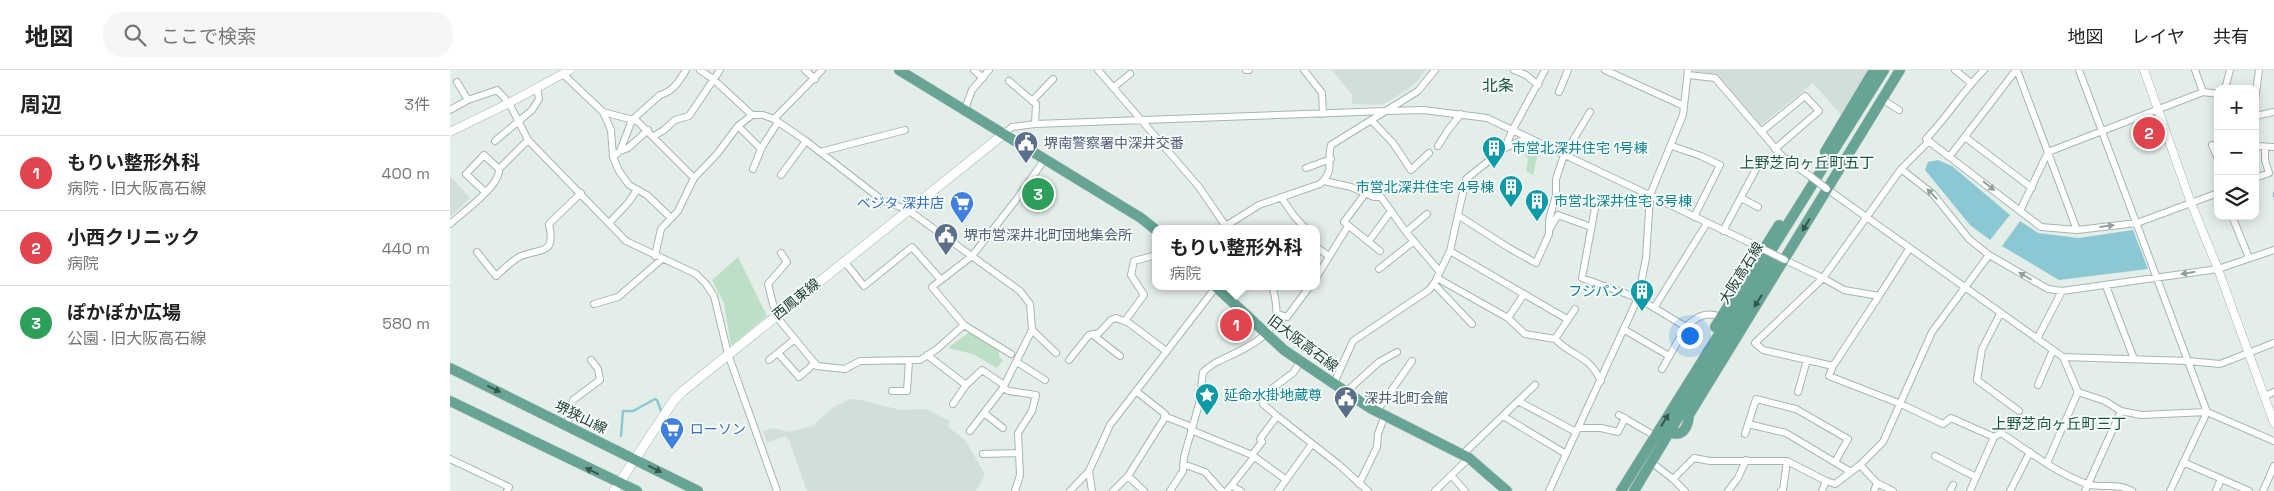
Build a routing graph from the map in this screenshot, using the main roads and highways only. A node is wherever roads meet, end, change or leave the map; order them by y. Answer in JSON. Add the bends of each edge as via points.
{"nodes":[{"id":1,"x":899,"y":70,"type":"edge"},
{"id":2,"x":1874,"y":70,"type":"edge"},
{"id":3,"x":1884,"y":70,"type":"edge"},
{"id":4,"x":1891,"y":70,"type":"edge"},
{"id":5,"x":1900,"y":70,"type":"edge"},
{"id":6,"x":1005,"y":133,"type":"junction"},
{"id":7,"x":1152,"y":227,"type":"edge"},
{"id":8,"x":1219,"y":290,"type":"edge"},
{"id":9,"x":450,"y":368,"type":"edge"},
{"id":10,"x":1684,"y":388,"type":"junction"},
{"id":11,"x":450,"y":400,"type":"edge"},
{"id":12,"x":1669,"y":432,"type":"junction"},
{"id":13,"x":634,"y":459,"type":"junction"},
{"id":14,"x":616,"y":487,"type":"edge"},
{"id":15,"x":637,"y":491,"type":"edge"},
{"id":16,"x":698,"y":491,"type":"edge"},
{"id":17,"x":1507,"y":491,"type":"edge"},
{"id":18,"x":1621,"y":491,"type":"edge"},
{"id":19,"x":1634,"y":491,"type":"edge"}],
"edges":[{"from":1,"to":6,"type":"main road"},
{"from":2,"to":10,"type":"main road","via":[[1721,316],[1686,375]]},
{"from":3,"to":10,"type":"main road","name":"大阪高石線"},
{"from":4,"to":12,"type":"main road","name":"大阪高石線"},
{"from":5,"to":12,"type":"main road","one_way":true,"via":[[1689,414],[1686,429],[1675,435]]},
{"from":6,"to":7,"type":"main road"},
{"from":6,"to":13,"type":"main road","name":"西鳳東線","via":[[674,400]]},
{"from":8,"to":17,"type":"main road","name":"旧大阪高石線","via":[[1266,334],[1301,361],[1381,413],[1466,456]]},
{"from":9,"to":13,"type":"main road","name":"堺狭山線","one_way":true},
{"from":18,"to":10,"type":"main road","name":"大阪高石線","one_way":true},
{"from":14,"to":11,"type":"main road","one_way":true},
{"from":12,"to":19,"type":"main road","name":"大阪高石線"},
{"from":13,"to":14,"type":"main road","name":"西鳳東線"},
{"from":13,"to":16,"type":"main road","name":"堺狭山線","one_way":true},
{"from":14,"to":15,"type":"main road"}]}
